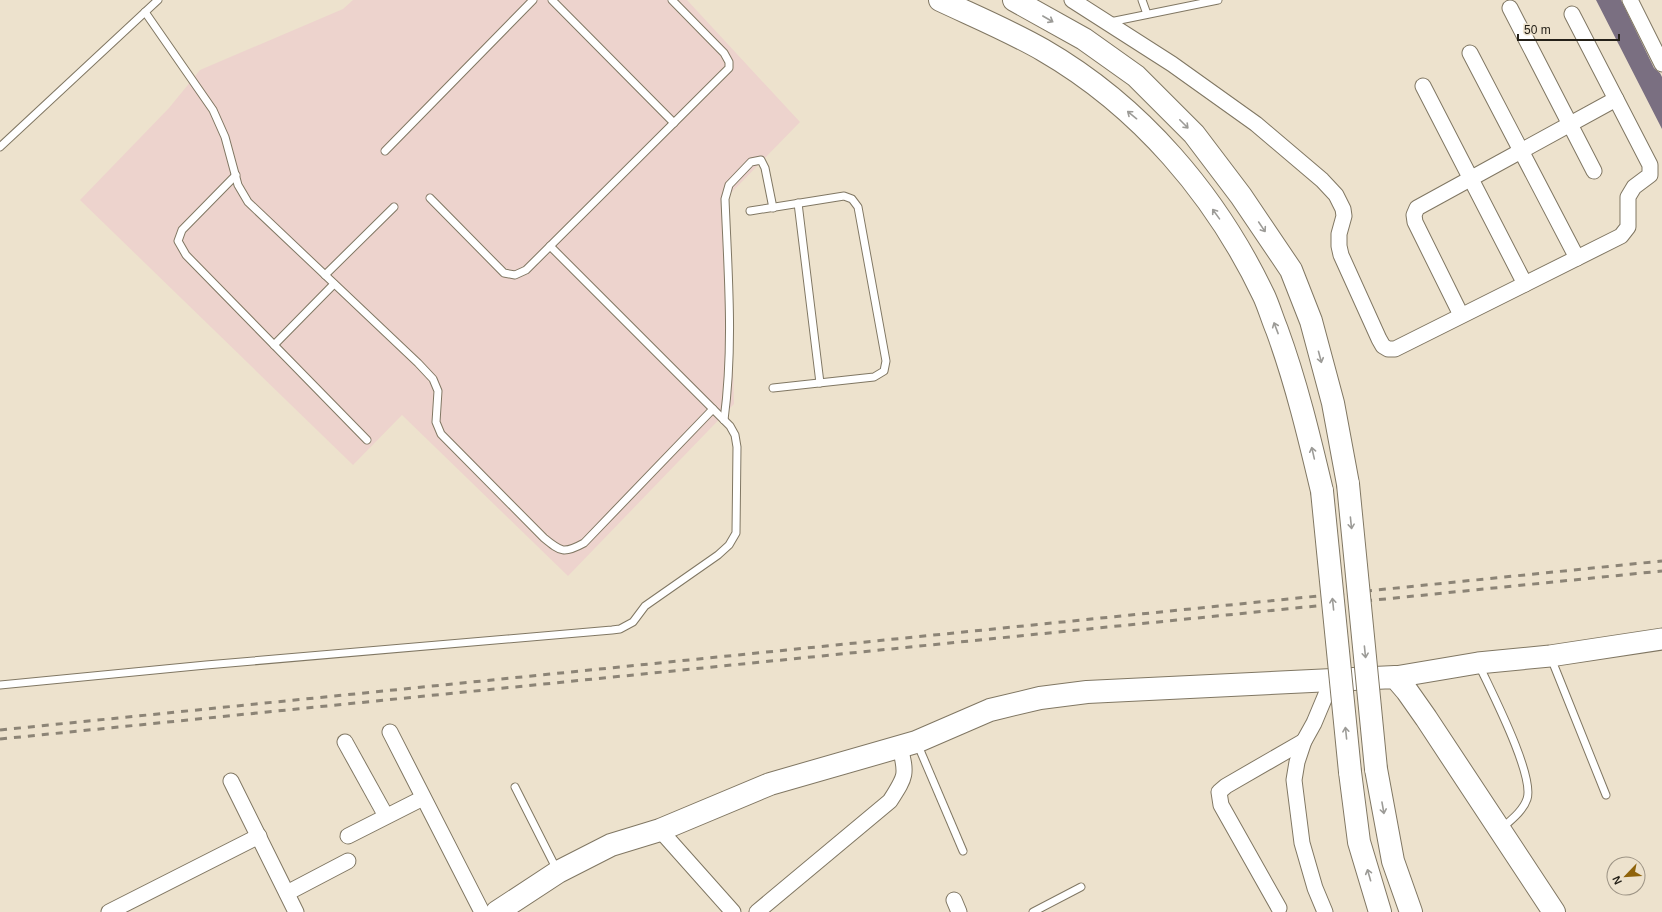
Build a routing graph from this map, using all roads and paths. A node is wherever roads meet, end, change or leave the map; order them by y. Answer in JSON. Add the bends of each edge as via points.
{"nodes":[{"id":1,"x":158,"y":0,"type":"edge"},
{"id":2,"x":533,"y":0,"type":"edge"},
{"id":3,"x":552,"y":0,"type":"edge"},
{"id":4,"x":672,"y":0,"type":"edge"},
{"id":5,"x":940,"y":0,"type":"edge"},
{"id":6,"x":1014,"y":0,"type":"edge"},
{"id":7,"x":1072,"y":0,"type":"edge"},
{"id":8,"x":1142,"y":0,"type":"edge"},
{"id":9,"x":1218,"y":0,"type":"edge"},
{"id":10,"x":1630,"y":0,"type":"edge"},
{"id":11,"x":1510,"y":8,"type":"dead end"},
{"id":12,"x":146,"y":12,"type":"junction"},
{"id":13,"x":1147,"y":14,"type":"junction"},
{"id":14,"x":1572,"y":14,"type":"dead end"},
{"id":15,"x":1108,"y":22,"type":"junction"},
{"id":16,"x":1470,"y":53,"type":"dead end"},
{"id":17,"x":1662,"y":64,"type":"edge"},
{"id":18,"x":1423,"y":86,"type":"dead end"},
{"id":19,"x":1616,"y":99,"type":"junction"},
{"id":20,"x":674,"y":123,"type":"junction"},
{"id":21,"x":1569,"y":124,"type":"junction"},
{"id":22,"x":0,"y":147,"type":"edge"},
{"id":23,"x":385,"y":151,"type":"dead end"},
{"id":24,"x":1521,"y":151,"type":"junction"},
{"id":25,"x":1594,"y":171,"type":"dead end"},
{"id":26,"x":1656,"y":171,"type":"edge"},
{"id":27,"x":236,"y":175,"type":"junction"},
{"id":28,"x":1470,"y":179,"type":"junction"},
{"id":29,"x":430,"y":198,"type":"dead end"},
{"id":30,"x":798,"y":203,"type":"junction"},
{"id":31,"x":394,"y":207,"type":"dead end"},
{"id":32,"x":773,"y":208,"type":"junction"},
{"id":33,"x":750,"y":211,"type":"dead end"},
{"id":34,"x":550,"y":246,"type":"junction"},
{"id":35,"x":1577,"y":258,"type":"junction"},
{"id":36,"x":325,"y":275,"type":"junction"},
{"id":37,"x":334,"y":284,"type":"junction"},
{"id":38,"x":1525,"y":284,"type":"junction"},
{"id":39,"x":1462,"y":316,"type":"junction"},
{"id":40,"x":274,"y":345,"type":"junction"},
{"id":41,"x":820,"y":383,"type":"junction"},
{"id":42,"x":773,"y":388,"type":"dead end"},
{"id":43,"x":713,"y":409,"type":"junction"},
{"id":44,"x":724,"y":420,"type":"junction"},
{"id":45,"x":367,"y":440,"type":"dead end"},
{"id":46,"x":1662,"y":639,"type":"edge"},
{"id":47,"x":1550,"y":656,"type":"junction"},
{"id":48,"x":1478,"y":663,"type":"junction"},
{"id":49,"x":1395,"y":677,"type":"junction"},
{"id":50,"x":1332,"y":680,"type":"junction"},
{"id":51,"x":0,"y":685,"type":"edge"},
{"id":52,"x":390,"y":732,"type":"dead end"},
{"id":53,"x":1304,"y":741,"type":"junction"},
{"id":54,"x":345,"y":742,"type":"dead end"},
{"id":55,"x":908,"y":744,"type":"junction"},
{"id":56,"x":231,"y":781,"type":"dead end"},
{"id":57,"x":515,"y":786,"type":"dead end"},
{"id":58,"x":1606,"y":796,"type":"dead end"},
{"id":59,"x":423,"y":798,"type":"junction"},
{"id":60,"x":386,"y":816,"type":"junction"},
{"id":61,"x":660,"y":830,"type":"junction"},
{"id":62,"x":1500,"y":830,"type":"junction"},
{"id":63,"x":259,"y":836,"type":"junction"},
{"id":64,"x":348,"y":836,"type":"dead end"},
{"id":65,"x":963,"y":852,"type":"dead end"},
{"id":66,"x":348,"y":861,"type":"dead end"},
{"id":67,"x":558,"y":872,"type":"junction"},
{"id":68,"x":1081,"y":887,"type":"dead end"},
{"id":69,"x":287,"y":893,"type":"junction"},
{"id":70,"x":1279,"y":908,"type":"dead end"},
{"id":71,"x":108,"y":912,"type":"edge"},
{"id":72,"x":296,"y":912,"type":"edge"},
{"id":73,"x":482,"y":912,"type":"edge"},
{"id":74,"x":497,"y":912,"type":"edge"},
{"id":75,"x":733,"y":912,"type":"edge"},
{"id":76,"x":757,"y":912,"type":"edge"},
{"id":77,"x":1033,"y":912,"type":"edge"},
{"id":78,"x":1325,"y":912,"type":"edge"},
{"id":79,"x":1380,"y":912,"type":"edge"},
{"id":80,"x":1411,"y":912,"type":"edge"},
{"id":81,"x":1554,"y":912,"type":"edge"}],
"edges":[{"from":1,"to":12,"type":"lane"},
{"from":2,"to":23,"type":"lane"},
{"from":3,"to":20,"type":"lane"},
{"from":4,"to":20,"type":"lane","via":[[724,53],[729,62],[729,68]]},
{"from":79,"to":5,"type":"main road","one_way":true,"bridge":true,"via":[[1359,842],[1322,491],[1286,355],[1264,297],[1234,238],[1172,155],[1141,123],[1093,84],[1043,50]]},
{"from":6,"to":80,"type":"main road","one_way":true,"bridge":true,"via":[[1084,39],[1136,76],[1194,134],[1241,196],[1290,270],[1310,321],[1333,403],[1348,484],[1376,769],[1393,861]]},
{"from":7,"to":15,"type":"street"},
{"from":8,"to":13,"type":"lane"},
{"from":9,"to":13,"type":"lane"},
{"from":10,"to":17,"type":"street"},
{"from":11,"to":21,"type":"street"},
{"from":12,"to":22,"type":"lane"},
{"from":12,"to":27,"type":"lane","via":[[213,110],[225,137]]},
{"from":13,"to":15,"type":"lane"},
{"from":14,"to":19,"type":"street"},
{"from":15,"to":39,"type":"street","via":[[1256,124],[1336,194],[1344,216],[1339,234],[1341,255],[1383,346],[1395,349]]},
{"from":16,"to":24,"type":"street"},
{"from":18,"to":28,"type":"street"},
{"from":19,"to":21,"type":"street"},
{"from":19,"to":26,"type":"street","via":[[1650,165]]},
{"from":20,"to":34,"type":"lane"},
{"from":21,"to":24,"type":"street"},
{"from":21,"to":25,"type":"street"},
{"from":24,"to":28,"type":"street"},
{"from":24,"to":35,"type":"street"},
{"from":26,"to":35,"type":"street","via":[[1634,187],[1628,196],[1628,227],[1621,236]]},
{"from":27,"to":36,"type":"lane","via":[[238,185],[248,202]]},
{"from":27,"to":40,"type":"lane","via":[[182,230],[178,241],[186,255]]},
{"from":28,"to":38,"type":"street"},
{"from":28,"to":39,"type":"street","via":[[1417,208],[1414,215],[1415,222]]},
{"from":29,"to":34,"type":"lane","via":[[504,273],[516,275],[526,270]]},
{"from":30,"to":32,"type":"lane"},
{"from":30,"to":41,"type":"lane"},
{"from":30,"to":41,"type":"lane","via":[[844,196],[852,199],[858,207],[886,361],[884,371],[874,377]]},
{"from":31,"to":36,"type":"lane"},
{"from":32,"to":33,"type":"lane"},
{"from":32,"to":44,"type":"lane","via":[[765,168],[760,160],[751,162],[729,185],[725,199],[730,340]]},
{"from":34,"to":43,"type":"lane"},
{"from":35,"to":38,"type":"street"},
{"from":36,"to":37,"type":"lane"},
{"from":37,"to":40,"type":"lane"},
{"from":37,"to":43,"type":"lane","via":[[433,379],[438,391],[436,422],[441,434],[557,549],[570,551],[584,543]]},
{"from":38,"to":39,"type":"street"},
{"from":40,"to":45,"type":"lane"},
{"from":41,"to":42,"type":"lane"},
{"from":43,"to":44,"type":"lane"},
{"from":44,"to":51,"type":"lane","via":[[736,435],[736,533],[718,555],[645,606],[633,622],[620,628]]},
{"from":46,"to":47,"type":"main road"},
{"from":47,"to":48,"type":"main road"},
{"from":47,"to":58,"type":"lane"},
{"from":48,"to":49,"type":"main road"},
{"from":48,"to":62,"type":"lane","via":[[1519,754],[1529,785],[1528,799],[1521,810]]},
{"from":49,"to":50,"type":"main road"},
{"from":49,"to":62,"type":"main road","via":[[1426,718]]},
{"from":50,"to":53,"type":"street"},
{"from":50,"to":55,"type":"main road","via":[[1087,692],[1040,698],[990,710]]},
{"from":52,"to":59,"type":"street"},
{"from":53,"to":70,"type":"street","via":[[1219,792],[1221,805]]},
{"from":53,"to":78,"type":"street","via":[[1294,780],[1296,802],[1302,843]]},
{"from":54,"to":60,"type":"street"},
{"from":55,"to":61,"type":"main road","via":[[770,784]]},
{"from":55,"to":65,"type":"lane"},
{"from":55,"to":76,"type":"street","via":[[902,782],[890,801]]},
{"from":56,"to":63,"type":"street"},
{"from":57,"to":67,"type":"lane"},
{"from":59,"to":60,"type":"street"},
{"from":59,"to":73,"type":"street"},
{"from":60,"to":64,"type":"street"},
{"from":61,"to":67,"type":"main road","via":[[611,845]]},
{"from":61,"to":75,"type":"street"},
{"from":62,"to":81,"type":"main road"},
{"from":63,"to":69,"type":"street"},
{"from":63,"to":71,"type":"street"},
{"from":66,"to":69,"type":"street"},
{"from":67,"to":74,"type":"main road"},
{"from":68,"to":77,"type":"lane"},
{"from":69,"to":72,"type":"street"}]}
